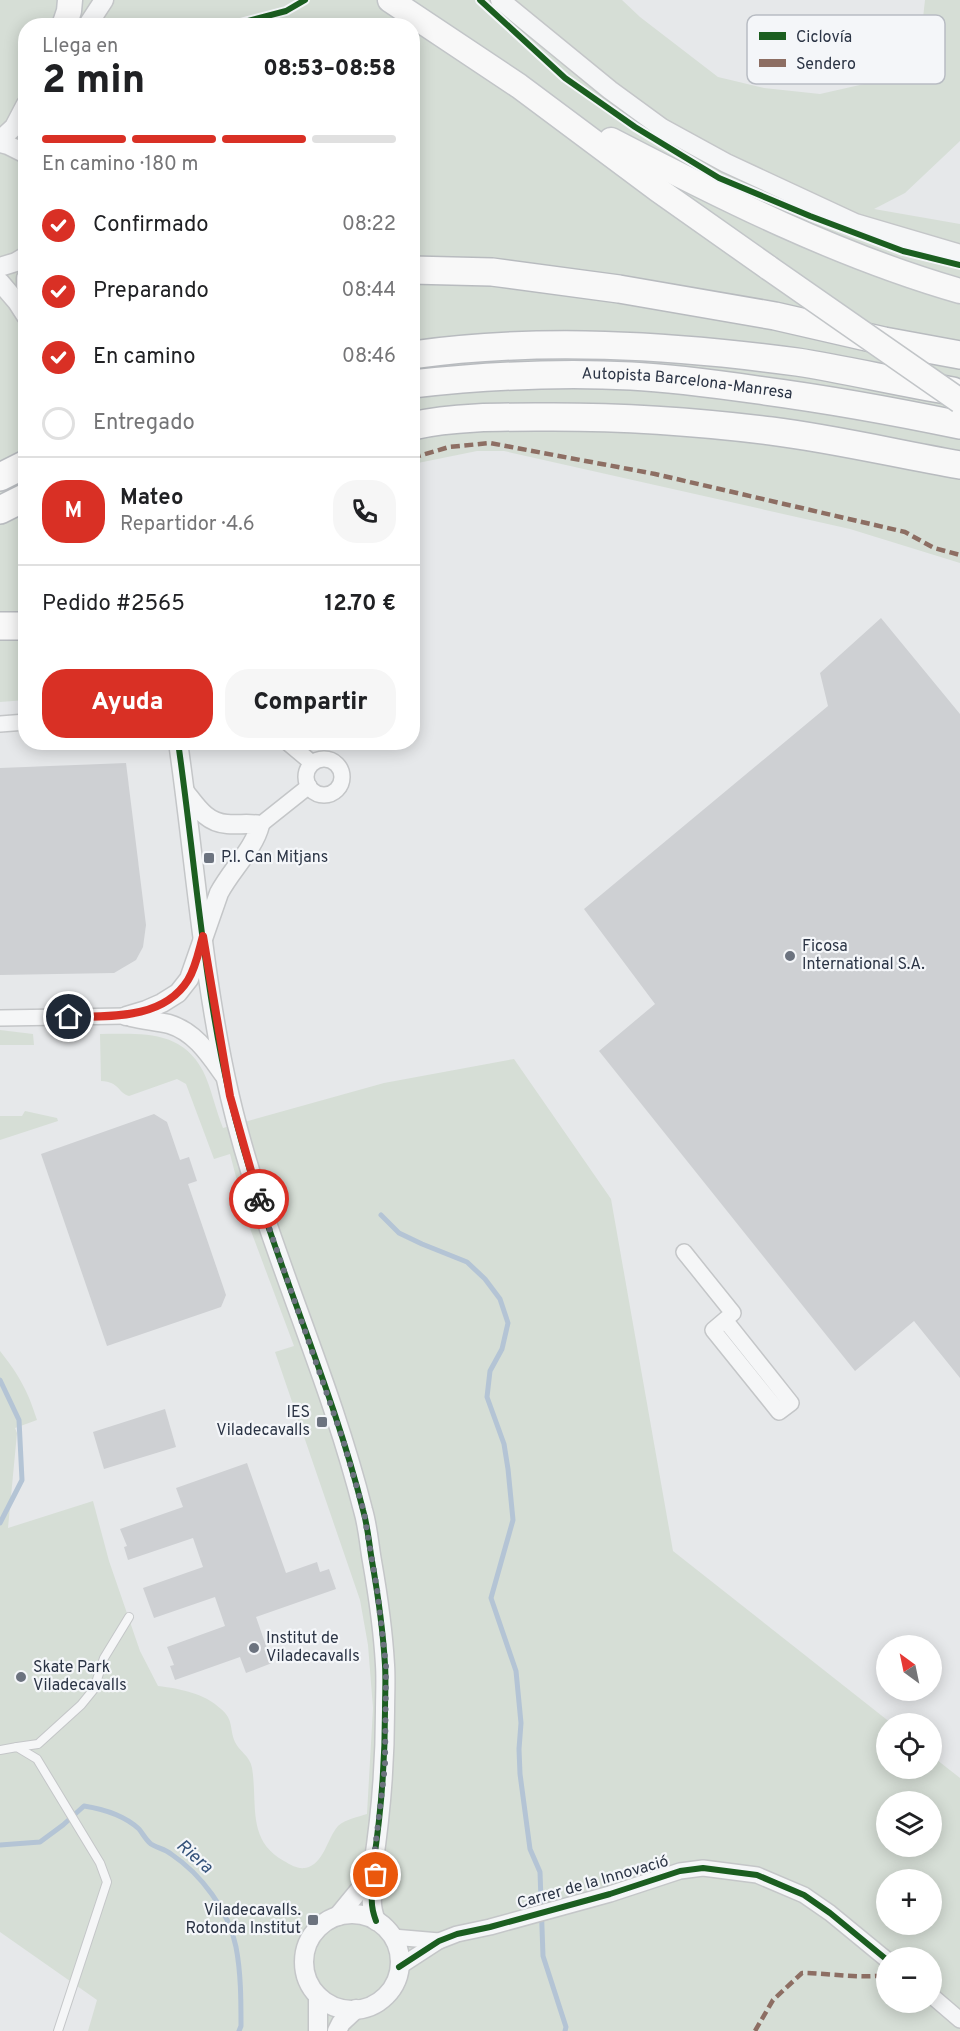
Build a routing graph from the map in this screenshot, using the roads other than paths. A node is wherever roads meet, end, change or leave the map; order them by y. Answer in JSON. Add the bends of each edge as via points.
{"nodes":[{"id":1,"x":70,"y":0,"type":"edge"},
{"id":2,"x":104,"y":0,"type":"edge"},
{"id":3,"x":390,"y":0,"type":"edge"},
{"id":4,"x":500,"y":0,"type":"edge"},
{"id":5,"x":67,"y":18,"type":"edge"},
{"id":6,"x":91,"y":18,"type":"edge"},
{"id":7,"x":418,"y":18,"type":"edge"},
{"id":8,"x":420,"y":19,"type":"edge"},
{"id":9,"x":555,"y":112,"type":"junction"},
{"id":10,"x":18,"y":119,"type":"edge"},
{"id":11,"x":0,"y":142,"type":"edge"},
{"id":12,"x":18,"y":150,"type":"edge"},
{"id":13,"x":960,"y":254,"type":"edge"},
{"id":14,"x":18,"y":261,"type":"edge"},
{"id":15,"x":0,"y":267,"type":"edge"},
{"id":16,"x":420,"y":270,"type":"edge"},
{"id":17,"x":0,"y":282,"type":"edge"},
{"id":18,"x":960,"y":291,"type":"edge"},
{"id":19,"x":18,"y":304,"type":"edge"},
{"id":20,"x":420,"y":354,"type":"edge"},
{"id":21,"x":960,"y":355,"type":"edge"},
{"id":22,"x":799,"y":363,"type":"junction"},
{"id":23,"x":960,"y":378,"type":"edge"},
{"id":24,"x":420,"y":383,"type":"edge"},
{"id":25,"x":960,"y":393,"type":"edge"},
{"id":26,"x":960,"y":401,"type":"edge"},
{"id":27,"x":420,"y":424,"type":"edge"},
{"id":28,"x":960,"y":425,"type":"edge"},
{"id":29,"x":960,"y":465,"type":"edge"},
{"id":30,"x":18,"y":468,"type":"edge"},
{"id":31,"x":0,"y":477,"type":"edge"},
{"id":32,"x":18,"y":501,"type":"edge"},
{"id":33,"x":0,"y":510,"type":"edge"},
{"id":34,"x":0,"y":626,"type":"edge"},
{"id":35,"x":18,"y":626,"type":"edge"},
{"id":36,"x":18,"y":723,"type":"edge"},
{"id":37,"x":0,"y":724,"type":"edge"},
{"id":38,"x":178,"y":750,"type":"edge"},
{"id":39,"x":297,"y":750,"type":"edge"},
{"id":40,"x":312,"y":763,"type":"junction"},
{"id":41,"x":309,"y":786,"type":"junction"},
{"id":42,"x":185,"y":791,"type":"junction"},
{"id":43,"x":260,"y":825,"type":"junction"},
{"id":44,"x":203,"y":936,"type":"junction"},
{"id":45,"x":126,"y":1016,"type":"junction"},
{"id":46,"x":0,"y":1018,"type":"edge"},
{"id":47,"x":227,"y":1079,"type":"junction"},
{"id":48,"x":684,"y":1252,"type":"dead end"},
{"id":49,"x":725,"y":1320,"type":"junction"},
{"id":50,"x":129,"y":1617,"type":"dead end"},
{"id":51,"x":17,"y":1748,"type":"junction"},
{"id":52,"x":0,"y":1750,"type":"edge"},
{"id":53,"x":373,"y":1866,"type":"junction"},
{"id":54,"x":338,"y":1916,"type":"junction"},
{"id":55,"x":376,"y":1921,"type":"junction"},
{"id":56,"x":393,"y":1937,"type":"junction"},
{"id":57,"x":439,"y":1941,"type":"junction"},
{"id":58,"x":876,"y":1951,"type":"edge"},
{"id":59,"x":399,"y":1967,"type":"junction"},
{"id":60,"x":318,"y":1996,"type":"junction"},
{"id":61,"x":942,"y":2005,"type":"edge"},
{"id":62,"x":356,"y":2009,"type":"junction"},
{"id":63,"x":960,"y":2020,"type":"edge"},
{"id":64,"x":58,"y":2031,"type":"edge"},
{"id":65,"x":318,"y":2031,"type":"edge"},
{"id":66,"x":337,"y":2031,"type":"edge"}],
"edges":[{"from":1,"to":5,"type":"main road"},
{"from":2,"to":6,"type":"street"},
{"from":3,"to":7,"type":"main road"},
{"from":4,"to":13,"type":"street","via":[[662,128],[790,194],[871,229]]},
{"from":8,"to":9,"type":"main road"},
{"from":9,"to":18,"type":"main road","via":[[773,221],[870,261]]},
{"from":9,"to":26,"type":"main road","bridge":true,"via":[[657,189]]},
{"from":10,"to":11,"type":"street"},
{"from":11,"to":12,"type":"street"},
{"from":14,"to":15,"type":"street"},
{"from":16,"to":21,"type":"highway","via":[[492,272],[619,289],[775,316]]},
{"from":17,"to":19,"type":"street"},
{"from":20,"to":22,"type":"highway","name":"Autopista Barcelona-Manresa","via":[[577,344],[696,351]]},
{"from":22,"to":23,"type":"highway","via":[[845,359]]},
{"from":22,"to":25,"type":"highway","name":"Autopista Barcelona-Manresa"},
{"from":24,"to":28,"type":"highway","name":"Autopista Barcelona-Manresa","via":[[474,377],[631,376],[811,397]]},
{"from":27,"to":29,"type":"highway","via":[[514,417],[692,422],[774,432]]},
{"from":30,"to":31,"type":"highway"},
{"from":32,"to":33,"type":"highway"},
{"from":34,"to":35,"type":"highway"},
{"from":36,"to":37,"type":"street"},
{"from":38,"to":42,"type":"street"},
{"from":39,"to":40,"type":"street"},
{"from":40,"to":41,"type":"street","via":[[306,777]]},
{"from":40,"to":41,"type":"street","via":[[318,759],[332,760],[341,770],[342,780],[328,794]]},
{"from":41,"to":43,"type":"street"},
{"from":42,"to":43,"type":"street","via":[[210,819],[224,824]]},
{"from":42,"to":44,"type":"street"},
{"from":43,"to":44,"type":"street","via":[[257,837],[222,886]]},
{"from":44,"to":45,"type":"street","via":[[189,979],[178,993]]},
{"from":44,"to":47,"type":"street"},
{"from":45,"to":46,"type":"street"},
{"from":45,"to":47,"type":"street","via":[[183,1029],[201,1044]]},
{"from":47,"to":53,"type":"street","via":[[264,1215],[343,1440],[364,1512],[386,1666],[385,1766]]},
{"from":48,"to":49,"type":"street","via":[[733,1313]]},
{"from":49,"to":49,"type":"street","via":[[713,1330],[779,1412],[791,1403]]},
{"from":50,"to":51,"type":"lane","via":[[104,1658],[94,1689],[81,1705],[38,1744]]},
{"from":51,"to":52,"type":"lane"},
{"from":51,"to":64,"type":"lane","via":[[37,1759],[100,1863],[107,1882]]},
{"from":53,"to":54,"type":"street","via":[[362,1888]]},
{"from":53,"to":55,"type":"street","via":[[376,1875],[372,1909]]},
{"from":54,"to":55,"type":"street","via":[[362,1915]]},
{"from":54,"to":60,"type":"street","via":[[319,1927],[306,1948],[305,1974]]},
{"from":55,"to":56,"type":"street"},
{"from":56,"to":57,"type":"street","name":"Carrer de la Innovació"},
{"from":56,"to":59,"type":"street"},
{"from":57,"to":58,"type":"street","name":"Carrer de la Innovació","via":[[680,1871],[703,1868],[757,1875],[804,1895]]},
{"from":57,"to":59,"type":"street","name":"Carrer de la Innovació"},
{"from":59,"to":62,"type":"street","via":[[388,1993],[376,2003]]},
{"from":60,"to":62,"type":"street","via":[[338,2008]]},
{"from":60,"to":65,"type":"street"},
{"from":61,"to":63,"type":"street"},
{"from":62,"to":66,"type":"street"}]}
